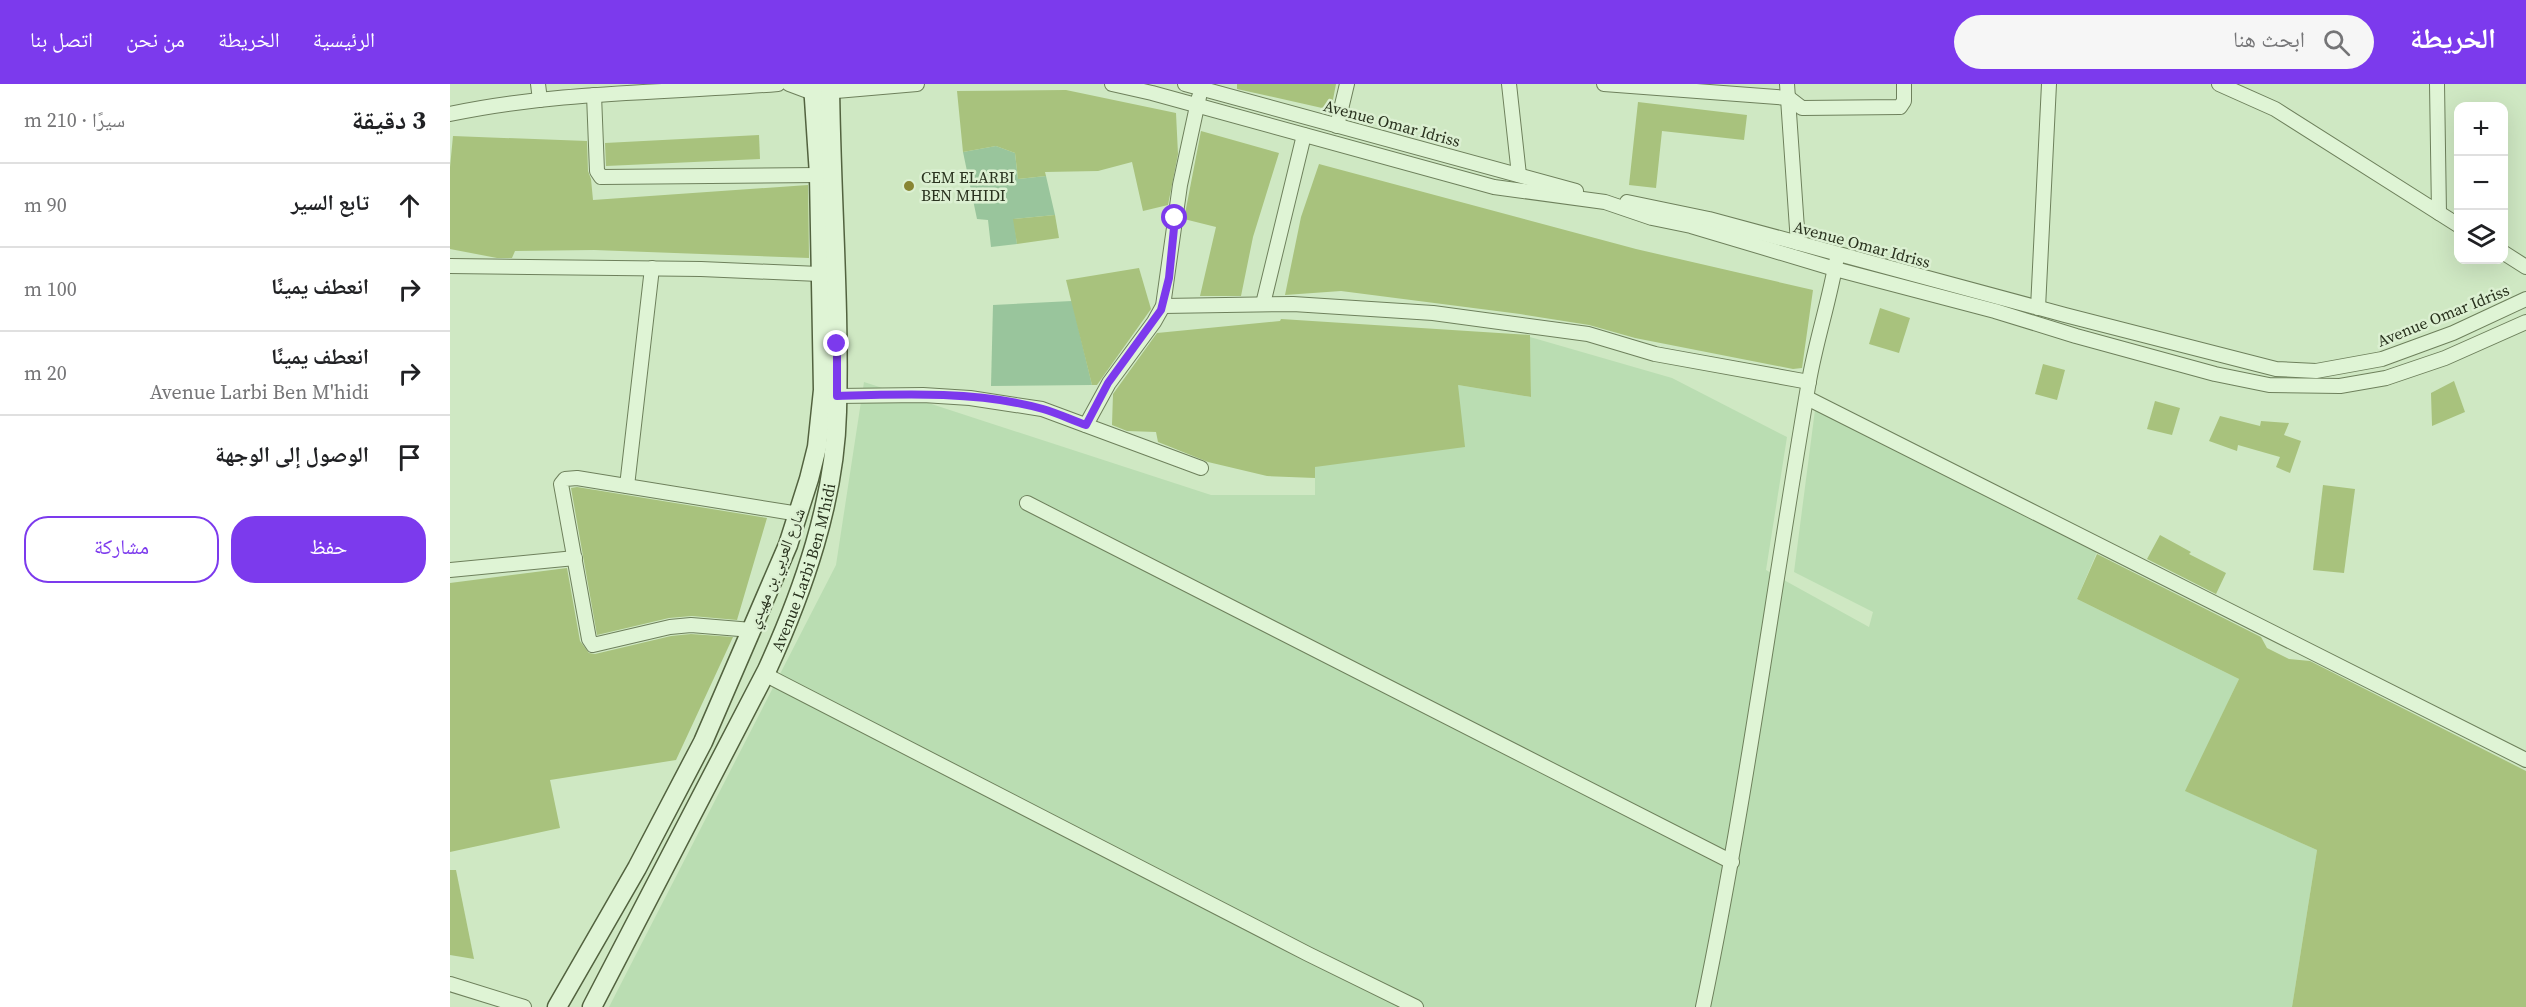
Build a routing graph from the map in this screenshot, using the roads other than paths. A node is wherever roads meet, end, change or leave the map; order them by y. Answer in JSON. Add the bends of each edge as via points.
{"nodes":[{"id":1,"x":538,"y":84,"type":"edge"},
{"id":2,"x":778,"y":84,"type":"edge"},
{"id":3,"x":789,"y":84,"type":"edge"},
{"id":4,"x":917,"y":84,"type":"edge"},
{"id":5,"x":1112,"y":84,"type":"edge"},
{"id":6,"x":1185,"y":84,"type":"edge"},
{"id":7,"x":1347,"y":84,"type":"edge"},
{"id":8,"x":1509,"y":84,"type":"edge"},
{"id":9,"x":1604,"y":84,"type":"edge"},
{"id":10,"x":1904,"y":84,"type":"edge"},
{"id":11,"x":2049,"y":84,"type":"edge"},
{"id":12,"x":2219,"y":84,"type":"edge"},
{"id":13,"x":2437,"y":84,"type":"edge"},
{"id":14,"x":821,"y":88,"type":"edge"},
{"id":15,"x":1690,"y":88,"type":"edge"},
{"id":16,"x":1201,"y":89,"type":"junction"},
{"id":17,"x":1788,"y":91,"type":"edge"},
{"id":18,"x":594,"y":95,"type":"junction"},
{"id":19,"x":540,"y":100,"type":"junction"},
{"id":20,"x":1198,"y":105,"type":"junction"},
{"id":21,"x":450,"y":114,"type":"edge"},
{"id":22,"x":1337,"y":126,"type":"junction"},
{"id":23,"x":1304,"y":135,"type":"junction"},
{"id":24,"x":819,"y":175,"type":"junction"},
{"id":25,"x":1519,"y":175,"type":"junction"},
{"id":26,"x":2439,"y":213,"type":"junction"},
{"id":27,"x":2454,"y":222,"type":"edge"},
{"id":28,"x":1798,"y":243,"type":"junction"},
{"id":29,"x":1838,"y":254,"type":"junction"},
{"id":30,"x":2508,"y":256,"type":"edge"},
{"id":31,"x":450,"y":266,"type":"edge"},
{"id":32,"x":2526,"y":267,"type":"edge"},
{"id":33,"x":652,"y":268,"type":"junction"},
{"id":34,"x":1835,"y":269,"type":"junction"},
{"id":35,"x":819,"y":274,"type":"junction"},
{"id":36,"x":2526,"y":299,"type":"edge"},
{"id":37,"x":1263,"y":304,"type":"junction"},
{"id":38,"x":1163,"y":306,"type":"junction"},
{"id":39,"x":2038,"y":308,"type":"junction"},
{"id":40,"x":2526,"y":322,"type":"edge"},
{"id":41,"x":1809,"y":382,"type":"junction"},
{"id":42,"x":837,"y":396,"type":"junction"},
{"id":43,"x":1807,"y":398,"type":"junction"},
{"id":44,"x":1086,"y":425,"type":"junction"},
{"id":45,"x":1201,"y":468,"type":"dead end"},
{"id":46,"x":627,"y":486,"type":"junction"},
{"id":47,"x":1027,"y":503,"type":"dead end"},
{"id":48,"x":799,"y":514,"type":"junction"},
{"id":49,"x":574,"y":558,"type":"junction"},
{"id":50,"x":450,"y":570,"type":"edge"},
{"id":51,"x":752,"y":630,"type":"junction"},
{"id":52,"x":764,"y":674,"type":"junction"},
{"id":53,"x":2526,"y":760,"type":"edge"},
{"id":54,"x":1732,"y":862,"type":"junction"},
{"id":55,"x":450,"y":984,"type":"edge"},
{"id":56,"x":524,"y":1007,"type":"edge"},
{"id":57,"x":558,"y":1007,"type":"edge"},
{"id":58,"x":592,"y":1007,"type":"edge"},
{"id":59,"x":1416,"y":1007,"type":"edge"},
{"id":60,"x":1703,"y":1007,"type":"edge"}],
"edges":[{"from":1,"to":19,"type":"street"},
{"from":2,"to":18,"type":"street"},
{"from":3,"to":14,"type":"street"},
{"from":4,"to":14,"type":"street"},
{"from":5,"to":20,"type":"street"},
{"from":6,"to":16,"type":"street","name":"Avenue Omar Idriss"},
{"from":7,"to":22,"type":"street"},
{"from":8,"to":25,"type":"street"},
{"from":9,"to":15,"type":"street"},
{"from":10,"to":17,"type":"street","via":[[1904,103],[1896,108],[1802,108]]},
{"from":11,"to":39,"type":"street"},
{"from":12,"to":26,"type":"street","via":[[2275,109]]},
{"from":13,"to":26,"type":"street"},
{"from":14,"to":24,"type":"main road","name":"شارع العربي بن مهيدي"},
{"from":14,"to":42,"type":"main road","name":"Avenue Larbi Ben M'hidi","via":[[837,284]]},
{"from":15,"to":17,"type":"street"},
{"from":16,"to":20,"type":"street"},
{"from":16,"to":22,"type":"street","name":"Avenue Omar Idriss"},
{"from":17,"to":28,"type":"street"},
{"from":18,"to":19,"type":"street"},
{"from":18,"to":24,"type":"street","via":[[597,171],[601,177]]},
{"from":19,"to":21,"type":"street"},
{"from":20,"to":23,"type":"street"},
{"from":20,"to":38,"type":"street","via":[[1180,185]]},
{"from":22,"to":25,"type":"street","name":"Avenue Omar Idriss"},
{"from":23,"to":34,"type":"street","via":[[1494,187],[1605,202]]},
{"from":23,"to":37,"type":"street"},
{"from":24,"to":35,"type":"main road","name":"شارع العربي بن مهيدي"},
{"from":25,"to":28,"type":"street","name":"Avenue Omar Idriss"},
{"from":26,"to":27,"type":"street"},
{"from":28,"to":29,"type":"street","name":"Avenue Omar Idriss"},
{"from":29,"to":34,"type":"street"},
{"from":29,"to":39,"type":"street","name":"Avenue Omar Idriss"},
{"from":30,"to":32,"type":"street"},
{"from":31,"to":33,"type":"street"},
{"from":33,"to":35,"type":"street"},
{"from":33,"to":46,"type":"street"},
{"from":34,"to":40,"type":"street","via":[[2216,374],[2270,385],[2315,388],[2386,378],[2445,358]]},
{"from":34,"to":41,"type":"street"},
{"from":35,"to":48,"type":"main road","name":"شارع العربي بن مهيدي","via":[[821,421]]},
{"from":36,"to":39,"type":"street","name":"Avenue Omar Idriss","via":[[2382,359],[2316,371],[2243,362]]},
{"from":37,"to":38,"type":"street"},
{"from":37,"to":41,"type":"street","via":[[1386,308],[1524,324],[1588,334],[1655,354]]},
{"from":38,"to":44,"type":"street","via":[[1108,383]]},
{"from":41,"to":43,"type":"street"},
{"from":42,"to":44,"type":"street","via":[[970,398],[1042,409]]},
{"from":42,"to":52,"type":"main road","name":"Avenue Larbi Ben M'hidi","via":[[832,460],[816,538],[785,631]]},
{"from":43,"to":53,"type":"street"},
{"from":43,"to":54,"type":"street"},
{"from":44,"to":45,"type":"street"},
{"from":46,"to":48,"type":"street"},
{"from":46,"to":49,"type":"street","via":[[577,478],[562,480]]},
{"from":47,"to":54,"type":"street"},
{"from":48,"to":51,"type":"main road","name":"شارع العربي بن مهيدي"},
{"from":49,"to":50,"type":"street"},
{"from":49,"to":51,"type":"street","via":[[593,645],[691,625]]},
{"from":51,"to":57,"type":"main road","name":"شارع العربي بن مهيدي","via":[[703,742]]},
{"from":52,"to":58,"type":"main road","name":"Avenue Larbi Ben M'hidi"},
{"from":52,"to":59,"type":"street"},
{"from":54,"to":60,"type":"street"},
{"from":55,"to":56,"type":"street"}]}
